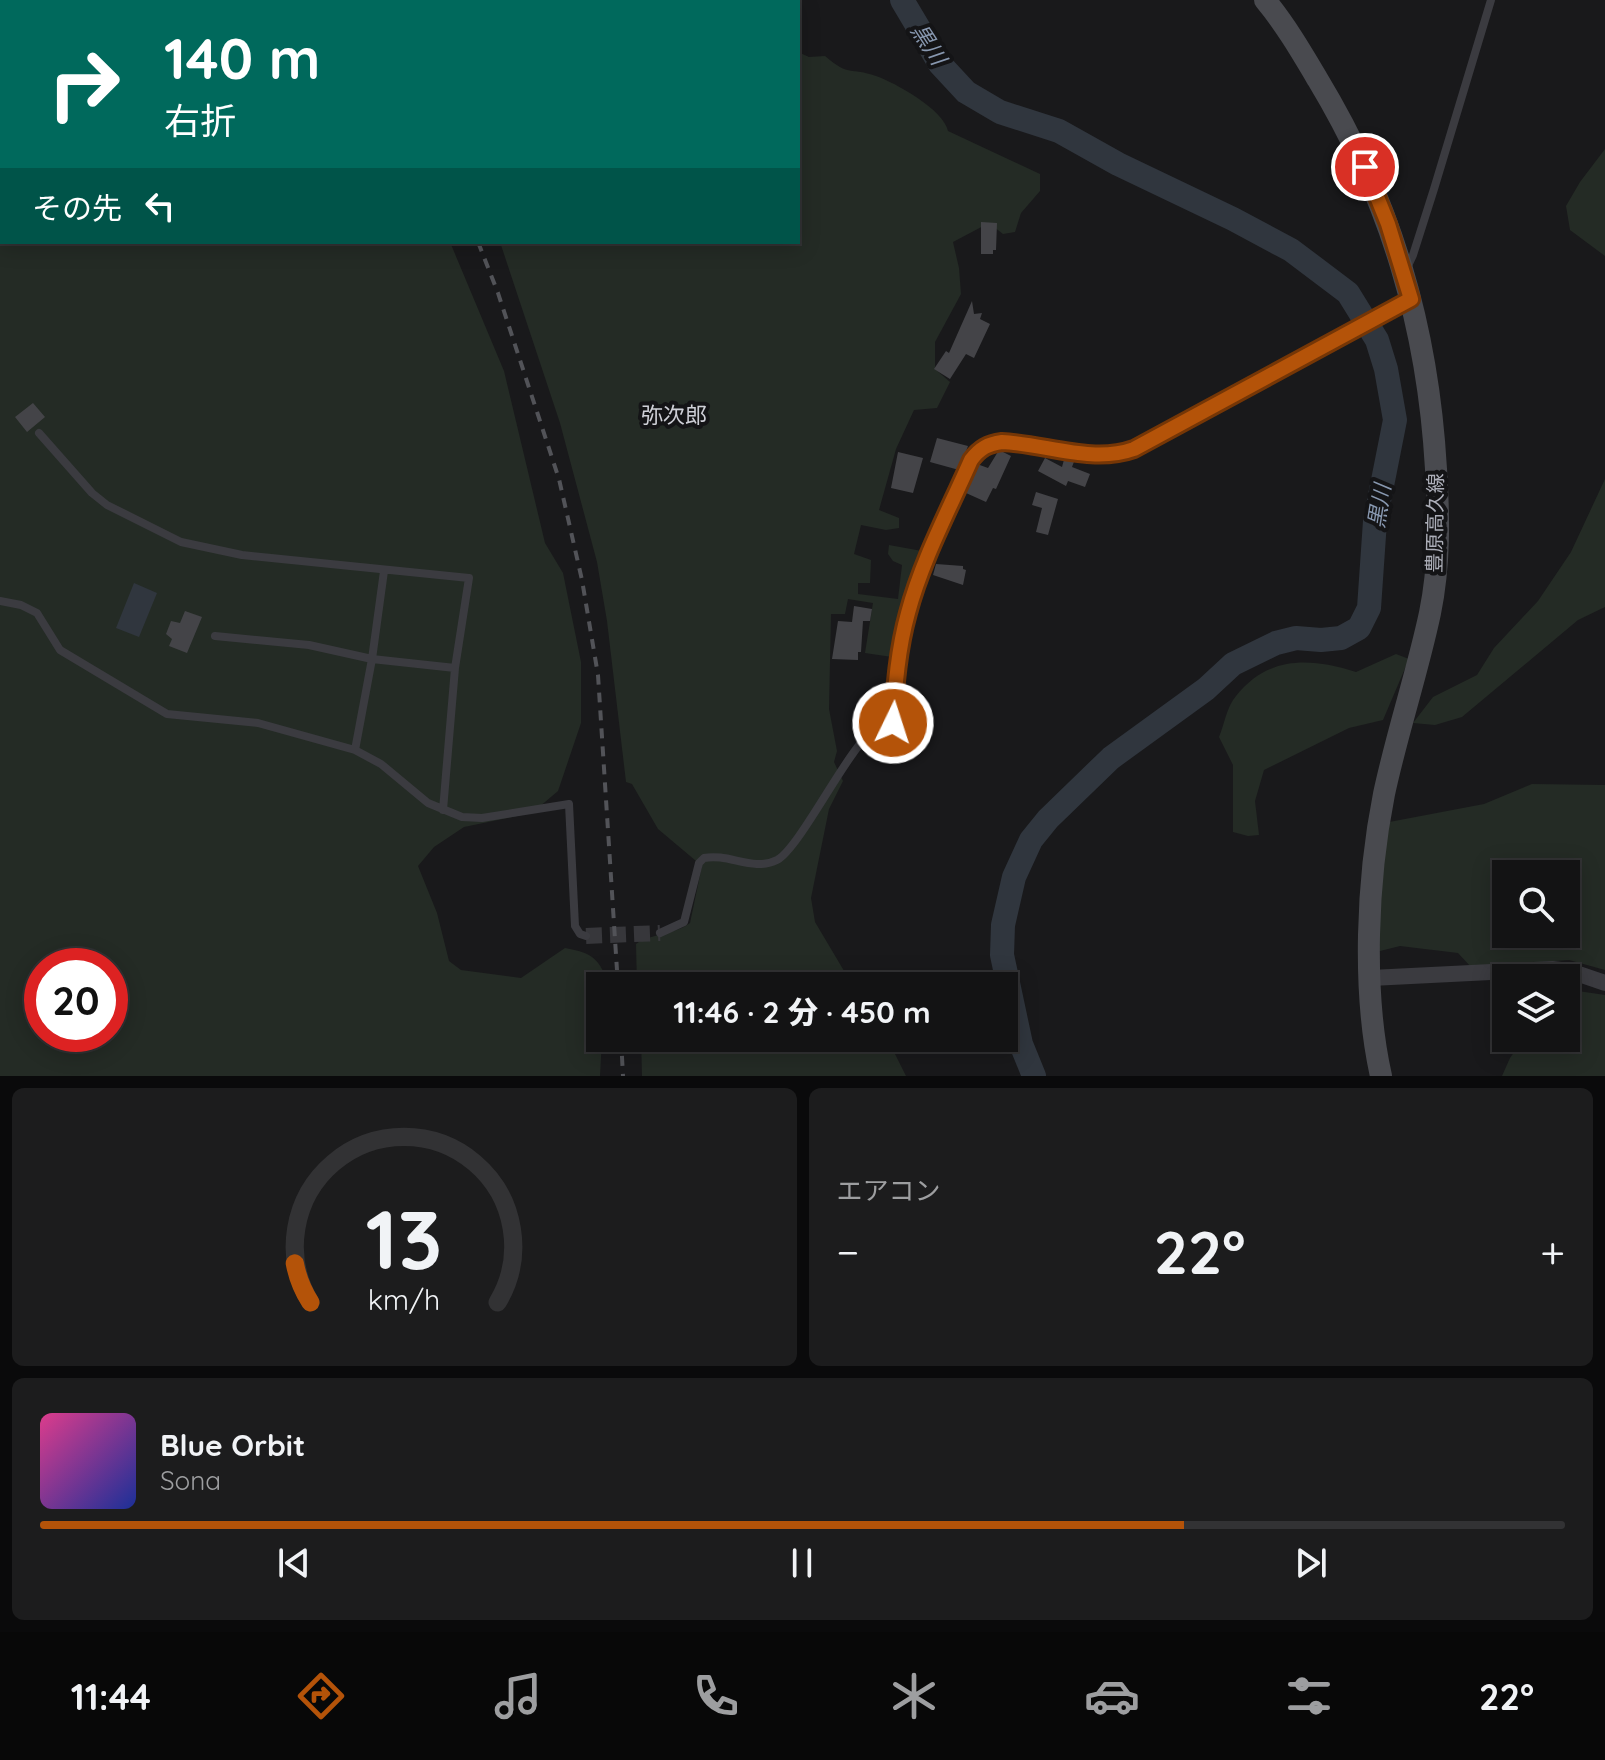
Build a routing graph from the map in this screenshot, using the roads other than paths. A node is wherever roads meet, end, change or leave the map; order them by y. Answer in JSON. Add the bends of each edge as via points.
{"nodes":[{"id":1,"x":1265,"y":0,"type":"edge"},
{"id":2,"x":1491,"y":0,"type":"edge"},
{"id":3,"x":1404,"y":274,"type":"junction"},
{"id":4,"x":1411,"y":299,"type":"junction"},
{"id":5,"x":39,"y":433,"type":"dead end"},
{"id":6,"x":1161,"y":435,"type":"joint"},
{"id":7,"x":384,"y":571,"type":"junction"},
{"id":8,"x":0,"y":601,"type":"edge"},
{"id":9,"x":215,"y":636,"type":"dead end"},
{"id":10,"x":372,"y":659,"type":"junction"},
{"id":11,"x":455,"y":668,"type":"junction"},
{"id":12,"x":355,"y":750,"type":"junction"},
{"id":13,"x":443,"y":810,"type":"junction"},
{"id":14,"x":660,"y":933,"type":"tunnel mouth"},
{"id":15,"x":586,"y":936,"type":"dead end"},
{"id":16,"x":1371,"y":978,"type":"junction"},
{"id":17,"x":1605,"y":983,"type":"edge"},
{"id":18,"x":1381,"y":1076,"type":"edge"}],
"edges":[{"from":1,"to":3,"type":"main road","name":"豊原高久線","via":[[1346,126]]},
{"from":2,"to":3,"type":"lane"},
{"from":3,"to":4,"type":"main road","name":"豊原高久線"},
{"from":4,"to":6,"type":"street"},
{"from":4,"to":16,"type":"main road","name":"豊原高久線","via":[[1432,408],[1437,564],[1376,842]]},
{"from":5,"to":7,"type":"lane","via":[[99,499],[181,542],[242,555]]},
{"from":6,"to":14,"type":"lane","via":[[1116,455],[1002,442],[978,451],[908,611],[893,723],[861,743],[778,860],[755,865],[704,858],[684,922]]},
{"from":7,"to":10,"type":"lane"},
{"from":7,"to":11,"type":"lane","via":[[469,578]]},
{"from":8,"to":12,"type":"lane","via":[[37,613],[60,650],[167,714],[258,723]]},
{"from":9,"to":10,"type":"lane","via":[[309,645]]},
{"from":10,"to":11,"type":"lane"},
{"from":10,"to":12,"type":"lane"},
{"from":11,"to":13,"type":"lane"},
{"from":12,"to":13,"type":"lane"},
{"from":13,"to":15,"type":"lane","via":[[482,818],[569,804],[575,926]]},
{"from":16,"to":17,"type":"street","via":[[1552,969]]},
{"from":16,"to":18,"type":"main road","name":"豊原高久線"}]}
